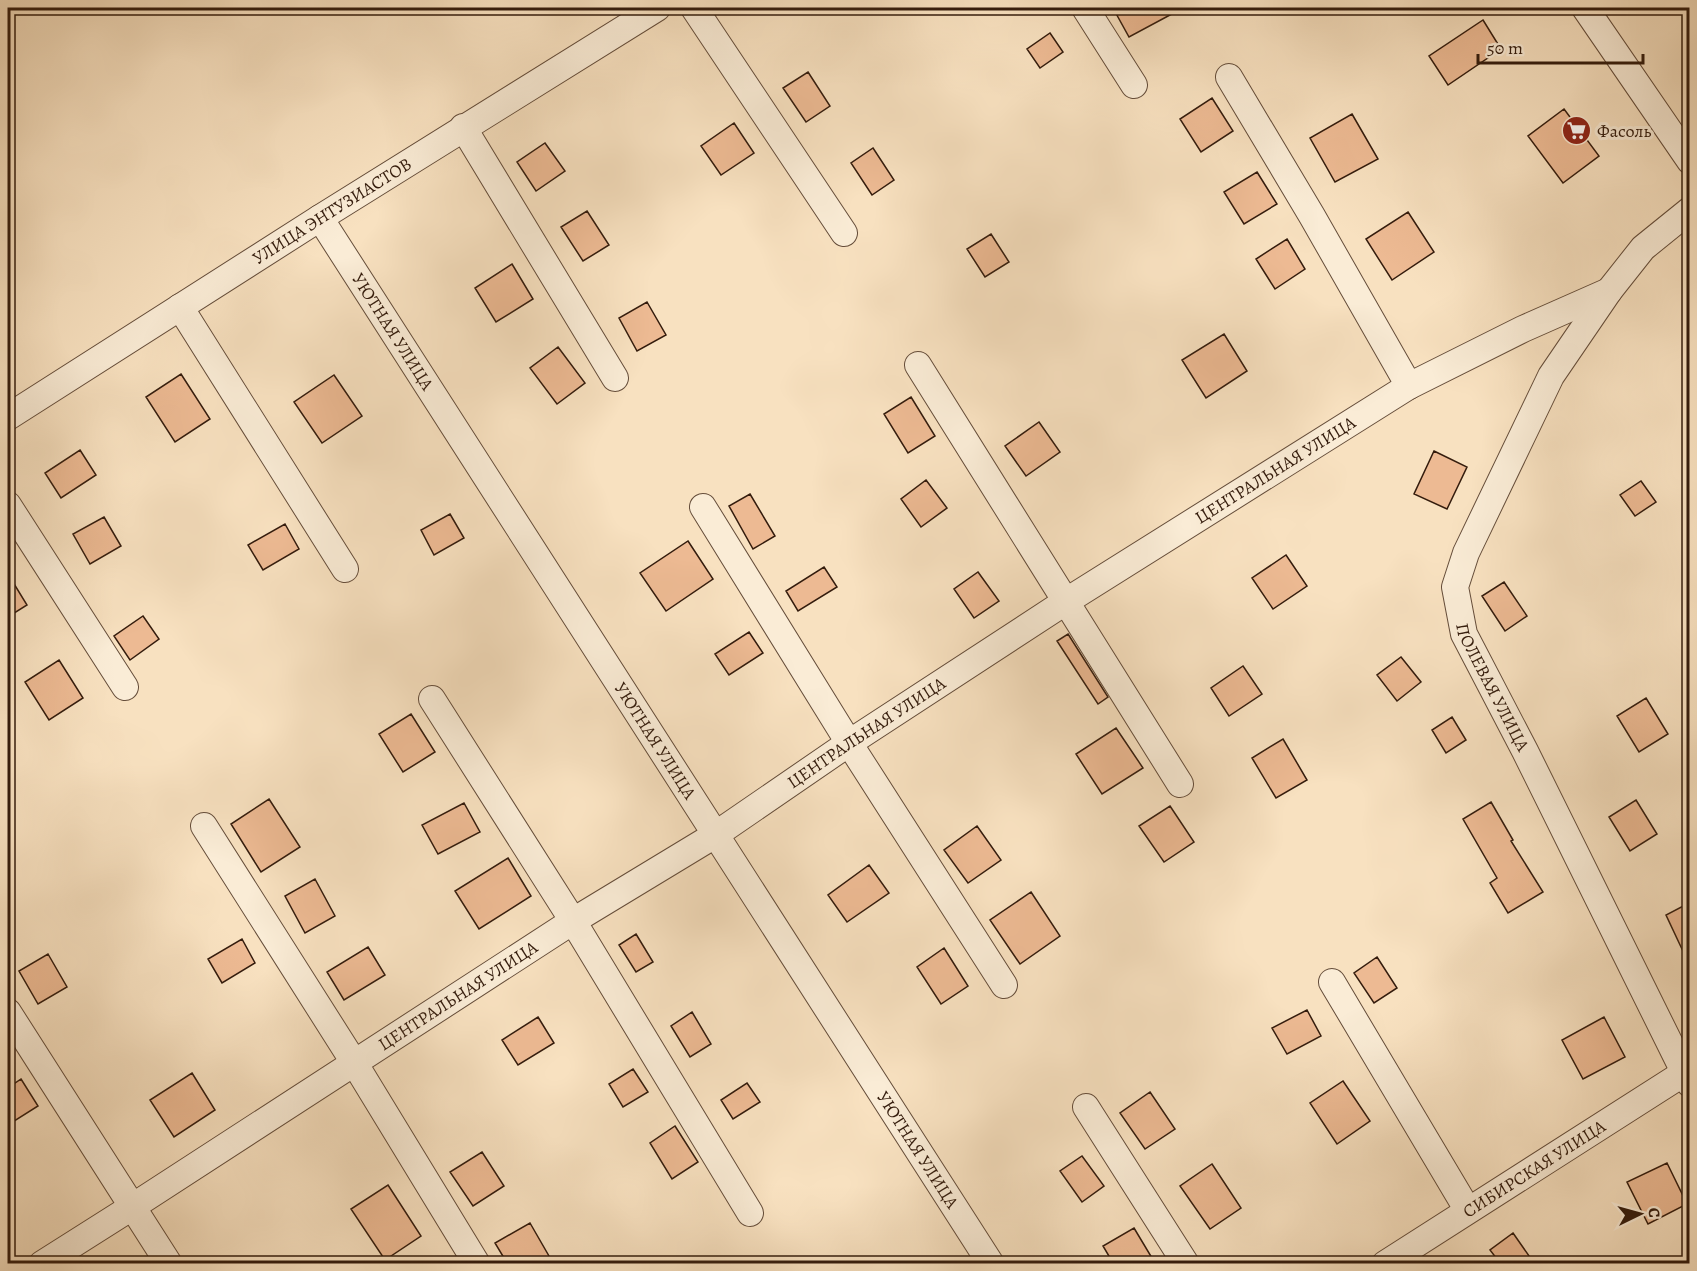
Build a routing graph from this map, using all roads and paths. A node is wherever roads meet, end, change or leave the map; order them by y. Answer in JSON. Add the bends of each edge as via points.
{"nodes":[{"id":1,"x":657,"y":8,"type":"edge"},
{"id":2,"x":694,"y":8,"type":"edge"},
{"id":3,"x":1085,"y":8,"type":"edge"},
{"id":4,"x":1585,"y":8,"type":"edge"},
{"id":5,"x":1229,"y":77,"type":"dead end"},
{"id":6,"x":1134,"y":85,"type":"dead end"},
{"id":7,"x":464,"y":128,"type":"junction"},
{"id":8,"x":1689,"y":162,"type":"edge"},
{"id":9,"x":1689,"y":210,"type":"edge"},
{"id":10,"x":320,"y":218,"type":"junction"},
{"id":11,"x":844,"y":233,"type":"dead end"},
{"id":12,"x":1609,"y":291,"type":"junction"},
{"id":13,"x":180,"y":307,"type":"junction"},
{"id":14,"x":918,"y":365,"type":"dead end"},
{"id":15,"x":615,"y":378,"type":"dead end"},
{"id":16,"x":1408,"y":386,"type":"junction"},
{"id":17,"x":8,"y":417,"type":"edge"},
{"id":18,"x":8,"y":505,"type":"edge"},
{"id":19,"x":703,"y":507,"type":"dead end"},
{"id":20,"x":345,"y":569,"type":"dead end"},
{"id":21,"x":1065,"y":602,"type":"junction"},
{"id":22,"x":125,"y":687,"type":"dead end"},
{"id":23,"x":432,"y":699,"type":"dead end"},
{"id":24,"x":849,"y":743,"type":"junction"},
{"id":25,"x":1180,"y":784,"type":"dead end"},
{"id":26,"x":204,"y":826,"type":"dead end"},
{"id":27,"x":715,"y":835,"type":"junction"},
{"id":28,"x":573,"y":921,"type":"junction"},
{"id":29,"x":1332,"y":982,"type":"dead end"},
{"id":30,"x":1004,"y":985,"type":"dead end"},
{"id":31,"x":8,"y":1012,"type":"edge"},
{"id":32,"x":355,"y":1064,"type":"junction"},
{"id":33,"x":1687,"y":1078,"type":"edge"},
{"id":34,"x":1086,"y":1107,"type":"dead end"},
{"id":35,"x":132,"y":1208,"type":"junction"},
{"id":36,"x":1467,"y":1209,"type":"junction"},
{"id":37,"x":750,"y":1213,"type":"dead end"},
{"id":38,"x":42,"y":1263,"type":"edge"},
{"id":39,"x":169,"y":1263,"type":"edge"},
{"id":40,"x":477,"y":1263,"type":"edge"},
{"id":41,"x":991,"y":1263,"type":"edge"},
{"id":42,"x":1186,"y":1263,"type":"edge"},
{"id":43,"x":1385,"y":1263,"type":"edge"}],
"edges":[{"from":1,"to":7,"type":"street","name":"УЛИЦА ЭНТУЗИАСТОВ"},
{"from":2,"to":11,"type":"street"},
{"from":3,"to":6,"type":"street"},
{"from":4,"to":8,"type":"street"},
{"from":5,"to":16,"type":"street"},
{"from":7,"to":10,"type":"street","name":"УЛИЦА ЭНТУЗИАСТОВ"},
{"from":7,"to":15,"type":"street"},
{"from":9,"to":12,"type":"street","name":"ЦЕНТРАЛЬНАЯ УЛИЦА","via":[[1642,248]]},
{"from":10,"to":13,"type":"street","name":"УЛИЦА ЭНТУЗИАСТОВ"},
{"from":10,"to":27,"type":"street","name":"УЮТНАЯ УЛИЦА"},
{"from":12,"to":16,"type":"street","name":"ЦЕНТРАЛЬНАЯ УЛИЦА"},
{"from":12,"to":33,"type":"street","name":"ПОЛЕВАЯ УЛИЦА","via":[[1551,376],[1466,553],[1455,587],[1464,634]]},
{"from":13,"to":17,"type":"street","name":"УЛИЦА ЭНТУЗИАСТОВ"},
{"from":13,"to":20,"type":"street"},
{"from":14,"to":21,"type":"street"},
{"from":16,"to":21,"type":"street","name":"ЦЕНТРАЛЬНАЯ УЛИЦА"},
{"from":18,"to":22,"type":"street"},
{"from":19,"to":24,"type":"street"},
{"from":21,"to":24,"type":"street","name":"ЦЕНТРАЛЬНАЯ УЛИЦА"},
{"from":21,"to":25,"type":"street"},
{"from":23,"to":28,"type":"street"},
{"from":24,"to":27,"type":"street","name":"ЦЕНТРАЛЬНАЯ УЛИЦА"},
{"from":24,"to":30,"type":"street"},
{"from":26,"to":32,"type":"street"},
{"from":27,"to":28,"type":"street","name":"ЦЕНТРАЛЬНАЯ УЛИЦА"},
{"from":27,"to":41,"type":"street","name":"УЮТНАЯ УЛИЦА"},
{"from":28,"to":32,"type":"street","name":"ЦЕНТРАЛЬНАЯ УЛИЦА"},
{"from":28,"to":37,"type":"street"},
{"from":29,"to":36,"type":"street"},
{"from":31,"to":35,"type":"street"},
{"from":32,"to":35,"type":"street","name":"ЦЕНТРАЛЬНАЯ УЛИЦА"},
{"from":32,"to":40,"type":"street"},
{"from":33,"to":36,"type":"street","name":"СИБИРСКАЯ УЛИЦА"},
{"from":34,"to":42,"type":"street"},
{"from":35,"to":38,"type":"street","name":"ЦЕНТРАЛЬНАЯ УЛИЦА"},
{"from":35,"to":39,"type":"street"},
{"from":36,"to":43,"type":"street","name":"СИБИРСКАЯ УЛИЦА"}]}
